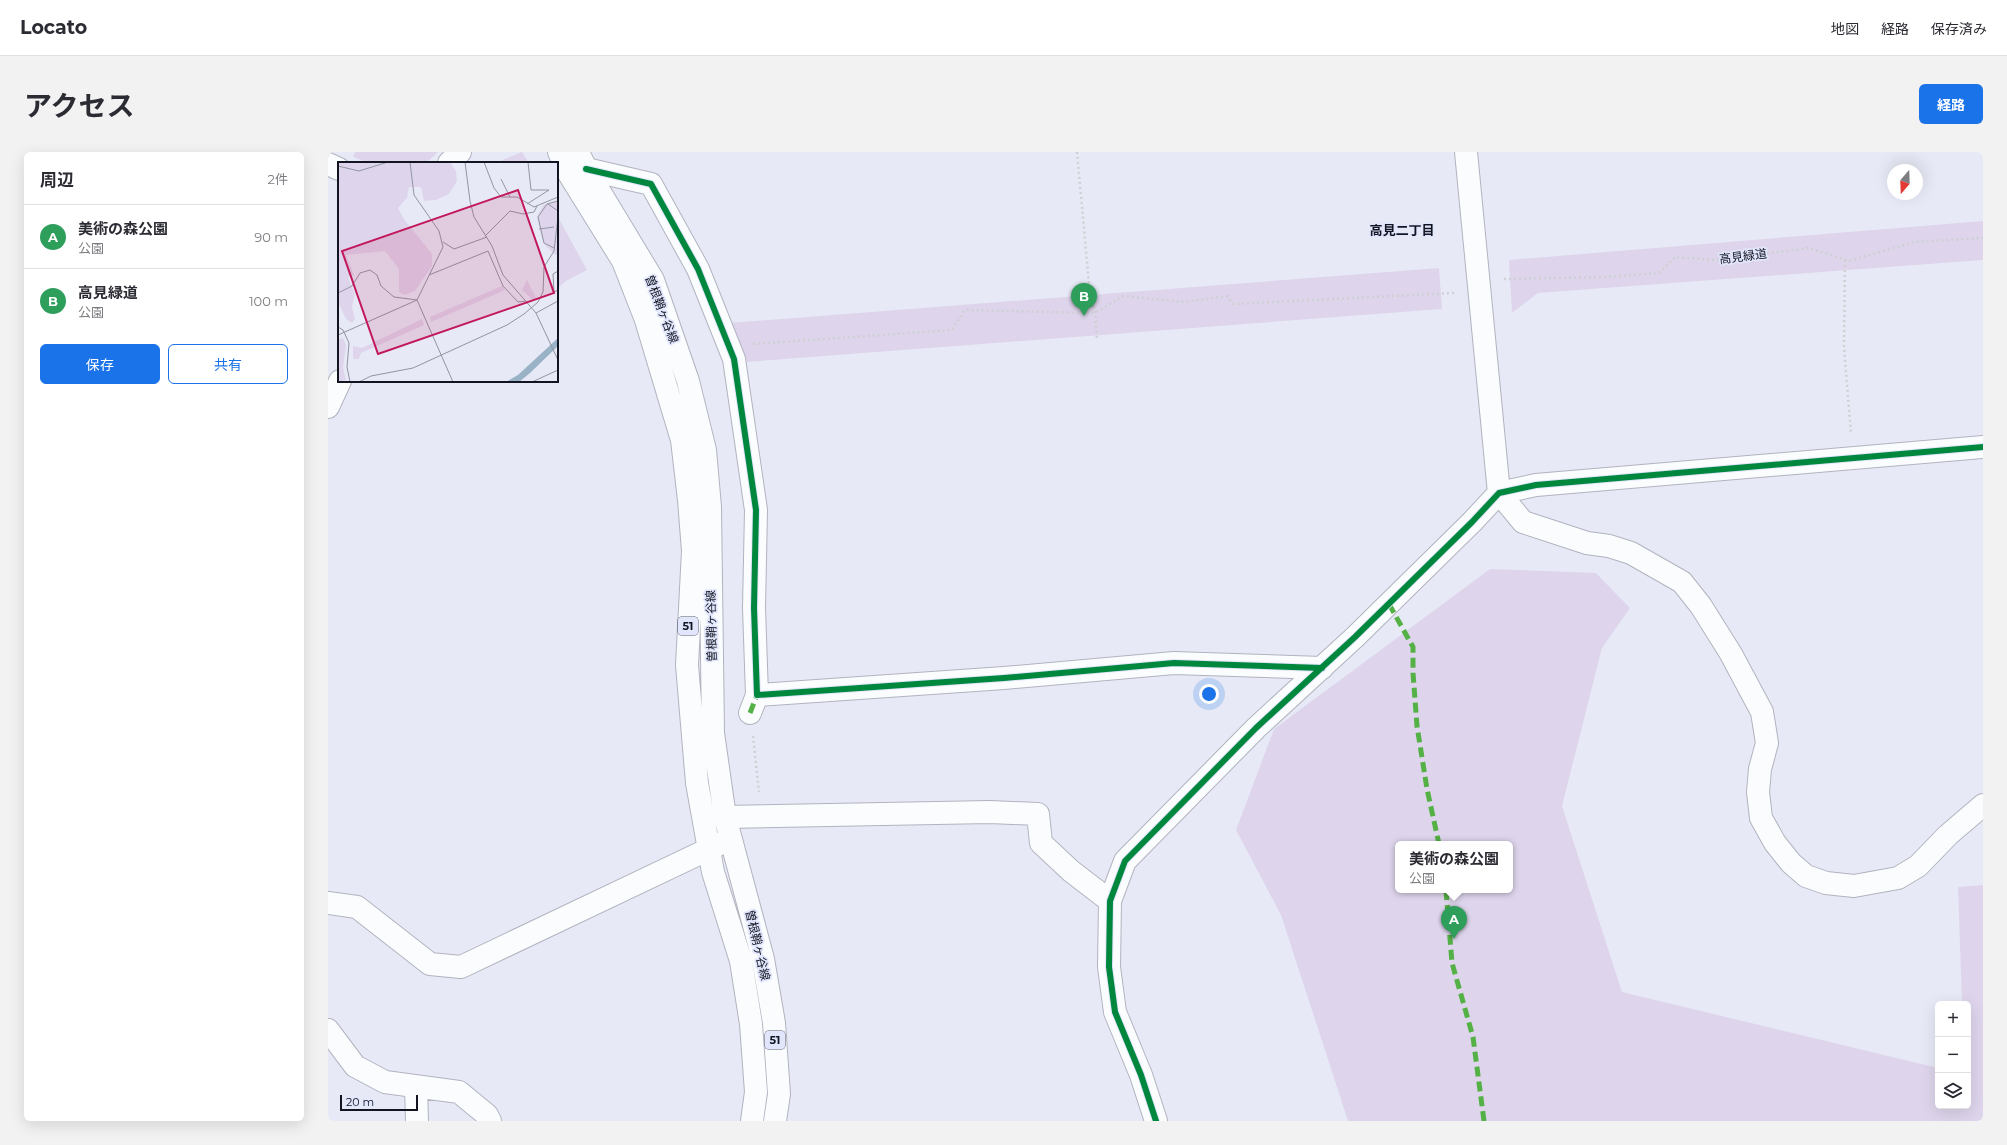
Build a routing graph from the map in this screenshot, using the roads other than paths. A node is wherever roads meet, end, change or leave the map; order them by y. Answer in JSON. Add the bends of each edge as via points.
{"nodes":[{"id":1,"x":460,"y":152,"type":"edge"},
{"id":2,"x":559,"y":152,"type":"edge"},
{"id":3,"x":1466,"y":152,"type":"edge"},
{"id":4,"x":582,"y":160,"type":"edge"},
{"id":5,"x":450,"y":162,"type":"edge"},
{"id":6,"x":328,"y":164,"type":"edge"},
{"id":7,"x":338,"y":169,"type":"edge"},
{"id":8,"x":340,"y":382,"type":"edge"},
{"id":9,"x":328,"y":406,"type":"edge"},
{"id":10,"x":1983,"y":447,"type":"edge"},
{"id":11,"x":1499,"y":494,"type":"junction"},
{"id":12,"x":1322,"y":668,"type":"junction"},
{"id":13,"x":1983,"y":805,"type":"edge"},
{"id":14,"x":725,"y":817,"type":"junction"},
{"id":15,"x":730,"y":839,"type":"junction"},
{"id":16,"x":709,"y":849,"type":"junction"},
{"id":17,"x":1110,"y":901,"type":"junction"},
{"id":18,"x":328,"y":903,"type":"edge"},
{"id":19,"x":328,"y":1030,"type":"edge"},
{"id":20,"x":416,"y":1087,"type":"junction"},
{"id":21,"x":416,"y":1121,"type":"edge"},
{"id":22,"x":490,"y":1121,"type":"edge"},
{"id":23,"x":752,"y":1121,"type":"edge"},
{"id":24,"x":775,"y":1121,"type":"edge"},
{"id":25,"x":1156,"y":1121,"type":"edge"}],
"edges":[{"from":1,"to":5,"type":"street"},
{"from":2,"to":16,"type":"street","name":"曽根鞘ヶ谷線","number":"51","via":[[569,174],[623,261],[646,320],[682,440],[692,550],[688,665],[690,718],[697,782]]},
{"from":3,"to":11,"type":"street"},
{"from":4,"to":12,"type":"street","via":[[651,184],[698,268],[734,359],[756,510],[754,704],[1174,663]]},
{"from":4,"to":14,"type":"street","name":"曽根鞘ヶ谷線","number":"51","via":[[653,280],[688,381],[705,450],[710,507],[712,733]]},
{"from":6,"to":7,"type":"street"},
{"from":8,"to":9,"type":"street"},
{"from":10,"to":11,"type":"street","via":[[1536,485]]},
{"from":11,"to":12,"type":"street"},
{"from":11,"to":13,"type":"street","via":[[1523,522],[1588,543],[1631,553],[1682,582],[1701,606],[1731,654],[1762,712],[1767,743],[1760,769],[1758,792],[1761,818],[1775,843],[1791,863],[1806,876],[1826,883],[1854,886],[1898,878],[1918,866],[1948,835]]},
{"from":12,"to":17,"type":"street","via":[[1256,728],[1125,861]]},
{"from":14,"to":15,"type":"street","name":"曽根鞘ヶ谷線","number":"51"},
{"from":14,"to":17,"type":"street","via":[[990,812],[1038,814],[1041,843],[1071,871]]},
{"from":15,"to":16,"type":"street"},
{"from":15,"to":24,"type":"street","name":"曽根鞘ヶ谷線","number":"51","via":[[763,960],[774,1023],[779,1094]]},
{"from":16,"to":18,"type":"street","via":[[461,967],[430,964],[357,907]]},
{"from":16,"to":23,"type":"street","name":"曽根鞘ヶ谷線","number":"51","via":[[713,872],[741,961],[751,1024],[756,1092]]},
{"from":17,"to":25,"type":"street","via":[[1109,967],[1115,1012],[1141,1075]]},
{"from":19,"to":20,"type":"street","via":[[355,1066],[385,1082]]},
{"from":20,"to":21,"type":"street"},
{"from":20,"to":22,"type":"street","via":[[459,1092],[488,1115]]}]}
